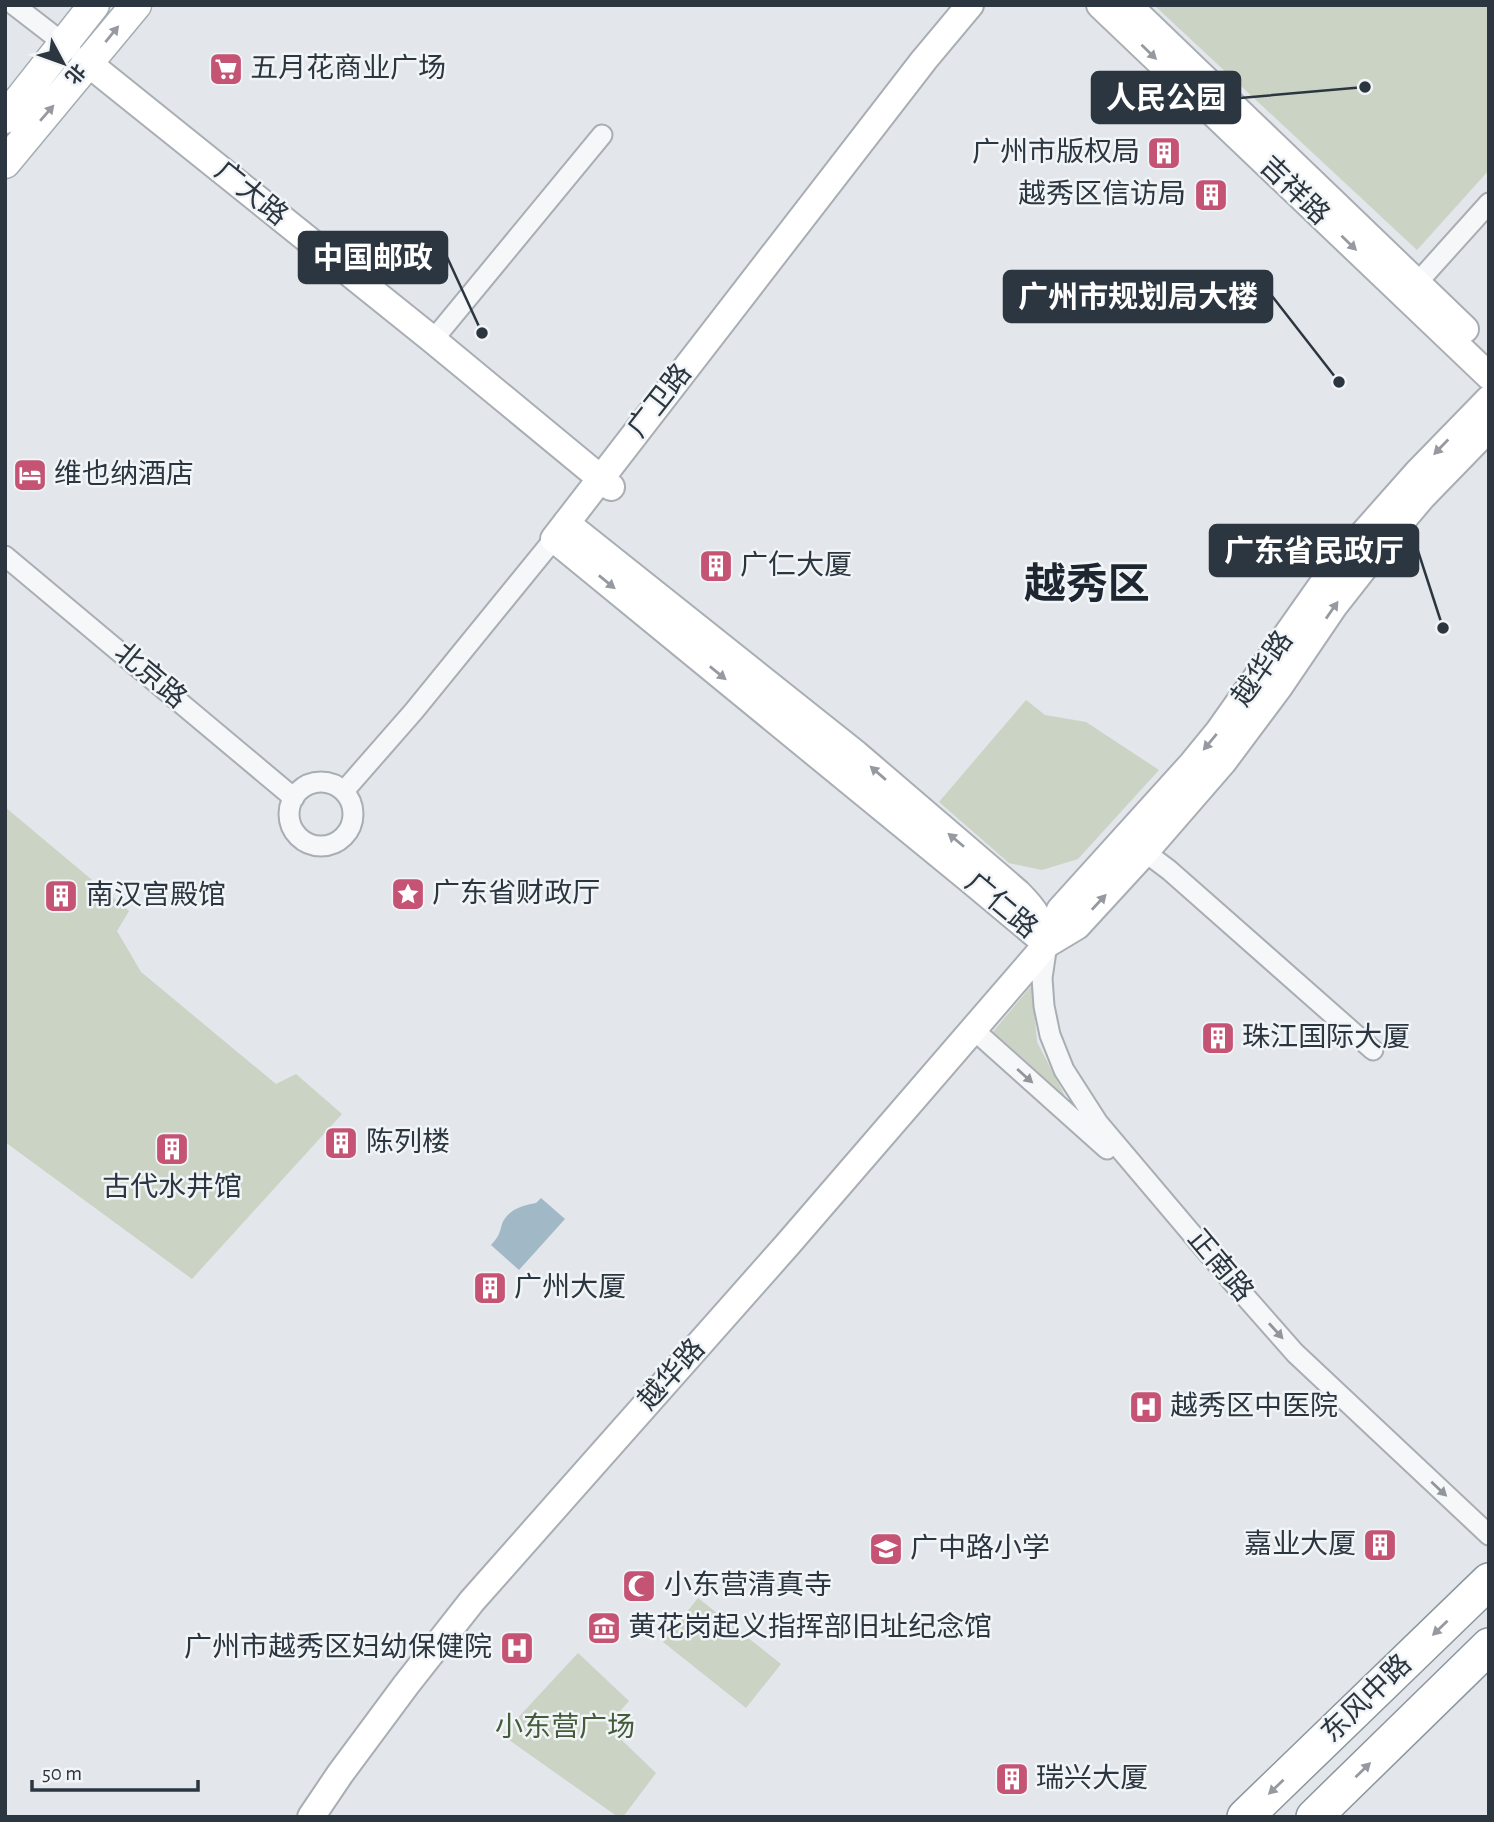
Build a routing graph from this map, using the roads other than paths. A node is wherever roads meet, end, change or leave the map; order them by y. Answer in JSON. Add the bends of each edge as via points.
{"nodes":[{"id":1,"x":14,"y":5,"type":"edge"},
{"id":2,"x":94,"y":5,"type":"edge"},
{"id":3,"x":136,"y":5,"type":"edge"},
{"id":4,"x":970,"y":5,"type":"edge"},
{"id":5,"x":988,"y":5,"type":"edge"},
{"id":6,"x":1100,"y":5,"type":"edge"},
{"id":7,"x":1128,"y":5,"type":"edge"},
{"id":8,"x":64,"y":43,"type":"junction"},
{"id":9,"x":88,"y":63,"type":"junction"},
{"id":10,"x":5,"y":118,"type":"edge"},
{"id":11,"x":602,"y":135,"type":"dead end"},
{"id":12,"x":5,"y":163,"type":"edge"},
{"id":13,"x":1489,"y":203,"type":"edge"},
{"id":14,"x":1418,"y":282,"type":"junction"},
{"id":15,"x":433,"y":340,"type":"junction"},
{"id":16,"x":1489,"y":353,"type":"edge"},
{"id":17,"x":1489,"y":376,"type":"edge"},
{"id":18,"x":1489,"y":399,"type":"edge"},
{"id":19,"x":1489,"y":428,"type":"edge"},
{"id":20,"x":606,"y":483,"type":"junction"},
{"id":21,"x":566,"y":535,"type":"junction"},
{"id":22,"x":5,"y":556,"type":"edge"},
{"id":23,"x":344,"y":792,"type":"junction"},
{"id":24,"x":294,"y":797,"type":"junction"},
{"id":25,"x":1145,"y":852,"type":"junction"},
{"id":26,"x":1047,"y":944,"type":"junction"},
{"id":27,"x":974,"y":1030,"type":"junction"},
{"id":28,"x":1373,"y":1050,"type":"dead end"},
{"id":29,"x":1159,"y":1197,"type":"junction"},
{"id":30,"x":1489,"y":1535,"type":"edge"},
{"id":31,"x":1489,"y":1581,"type":"edge"},
{"id":32,"x":1489,"y":1646,"type":"edge"},
{"id":33,"x":311,"y":1817,"type":"edge"},
{"id":34,"x":1245,"y":1817,"type":"edge"},
{"id":35,"x":1314,"y":1817,"type":"edge"}],
"edges":[{"from":1,"to":8,"type":"street","name":"广大路"},
{"from":2,"to":8,"type":"main road"},
{"from":9,"to":3,"type":"main road","one_way":true},
{"from":4,"to":20,"type":"street","name":"广卫路"},
{"from":5,"to":20,"type":"street","name":"广卫路"},
{"from":6,"to":17,"type":"street","name":"吉祥路","one_way":true},
{"from":7,"to":14,"type":"street","name":"吉祥路"},
{"from":8,"to":9,"type":"street","name":"广大路"},
{"from":8,"to":10,"type":"main road"},
{"from":12,"to":9,"type":"main road","one_way":true},
{"from":9,"to":15,"type":"street","name":"广大路"},
{"from":11,"to":15,"type":"street"},
{"from":13,"to":14,"type":"street"},
{"from":14,"to":16,"type":"street","name":"吉祥路"},
{"from":15,"to":20,"type":"street","name":"广大路"},
{"from":18,"to":26,"type":"street","name":"越华路","one_way":true,"via":[[1354,543],[1219,731],[1060,910]]},
{"from":25,"to":19,"type":"street","name":"越华路","one_way":true,"via":[[1223,762],[1389,536]]},
{"from":20,"to":21,"type":"street","name":"广卫路"},
{"from":21,"to":23,"type":"street","name":"广卫路"},
{"from":21,"to":26,"type":"street","name":"广仁路"},
{"from":22,"to":24,"type":"street","name":"北京路"},
{"from":23,"to":24,"type":"street","via":[[318,782]]},
{"from":23,"to":24,"type":"street","via":[[353,808],[351,827],[330,845],[311,845],[296,834],[289,816]]},
{"from":26,"to":25,"type":"street","name":"越华路","one_way":true,"via":[[1077,926]]},
{"from":25,"to":28,"type":"street"},
{"from":26,"to":27,"type":"street","name":"越华路"},
{"from":26,"to":29,"type":"street","name":"正南路","via":[[1044,1006],[1064,1070],[1098,1124]]},
{"from":27,"to":29,"type":"street","one_way":true},
{"from":27,"to":33,"type":"street","name":"越华路","via":[[472,1601]]},
{"from":29,"to":30,"type":"street","name":"正南路","one_way":true,"via":[[1295,1353]]},
{"from":31,"to":34,"type":"highway","name":"东风中路","one_way":true},
{"from":35,"to":32,"type":"highway","name":"东风中路","one_way":true}]}
